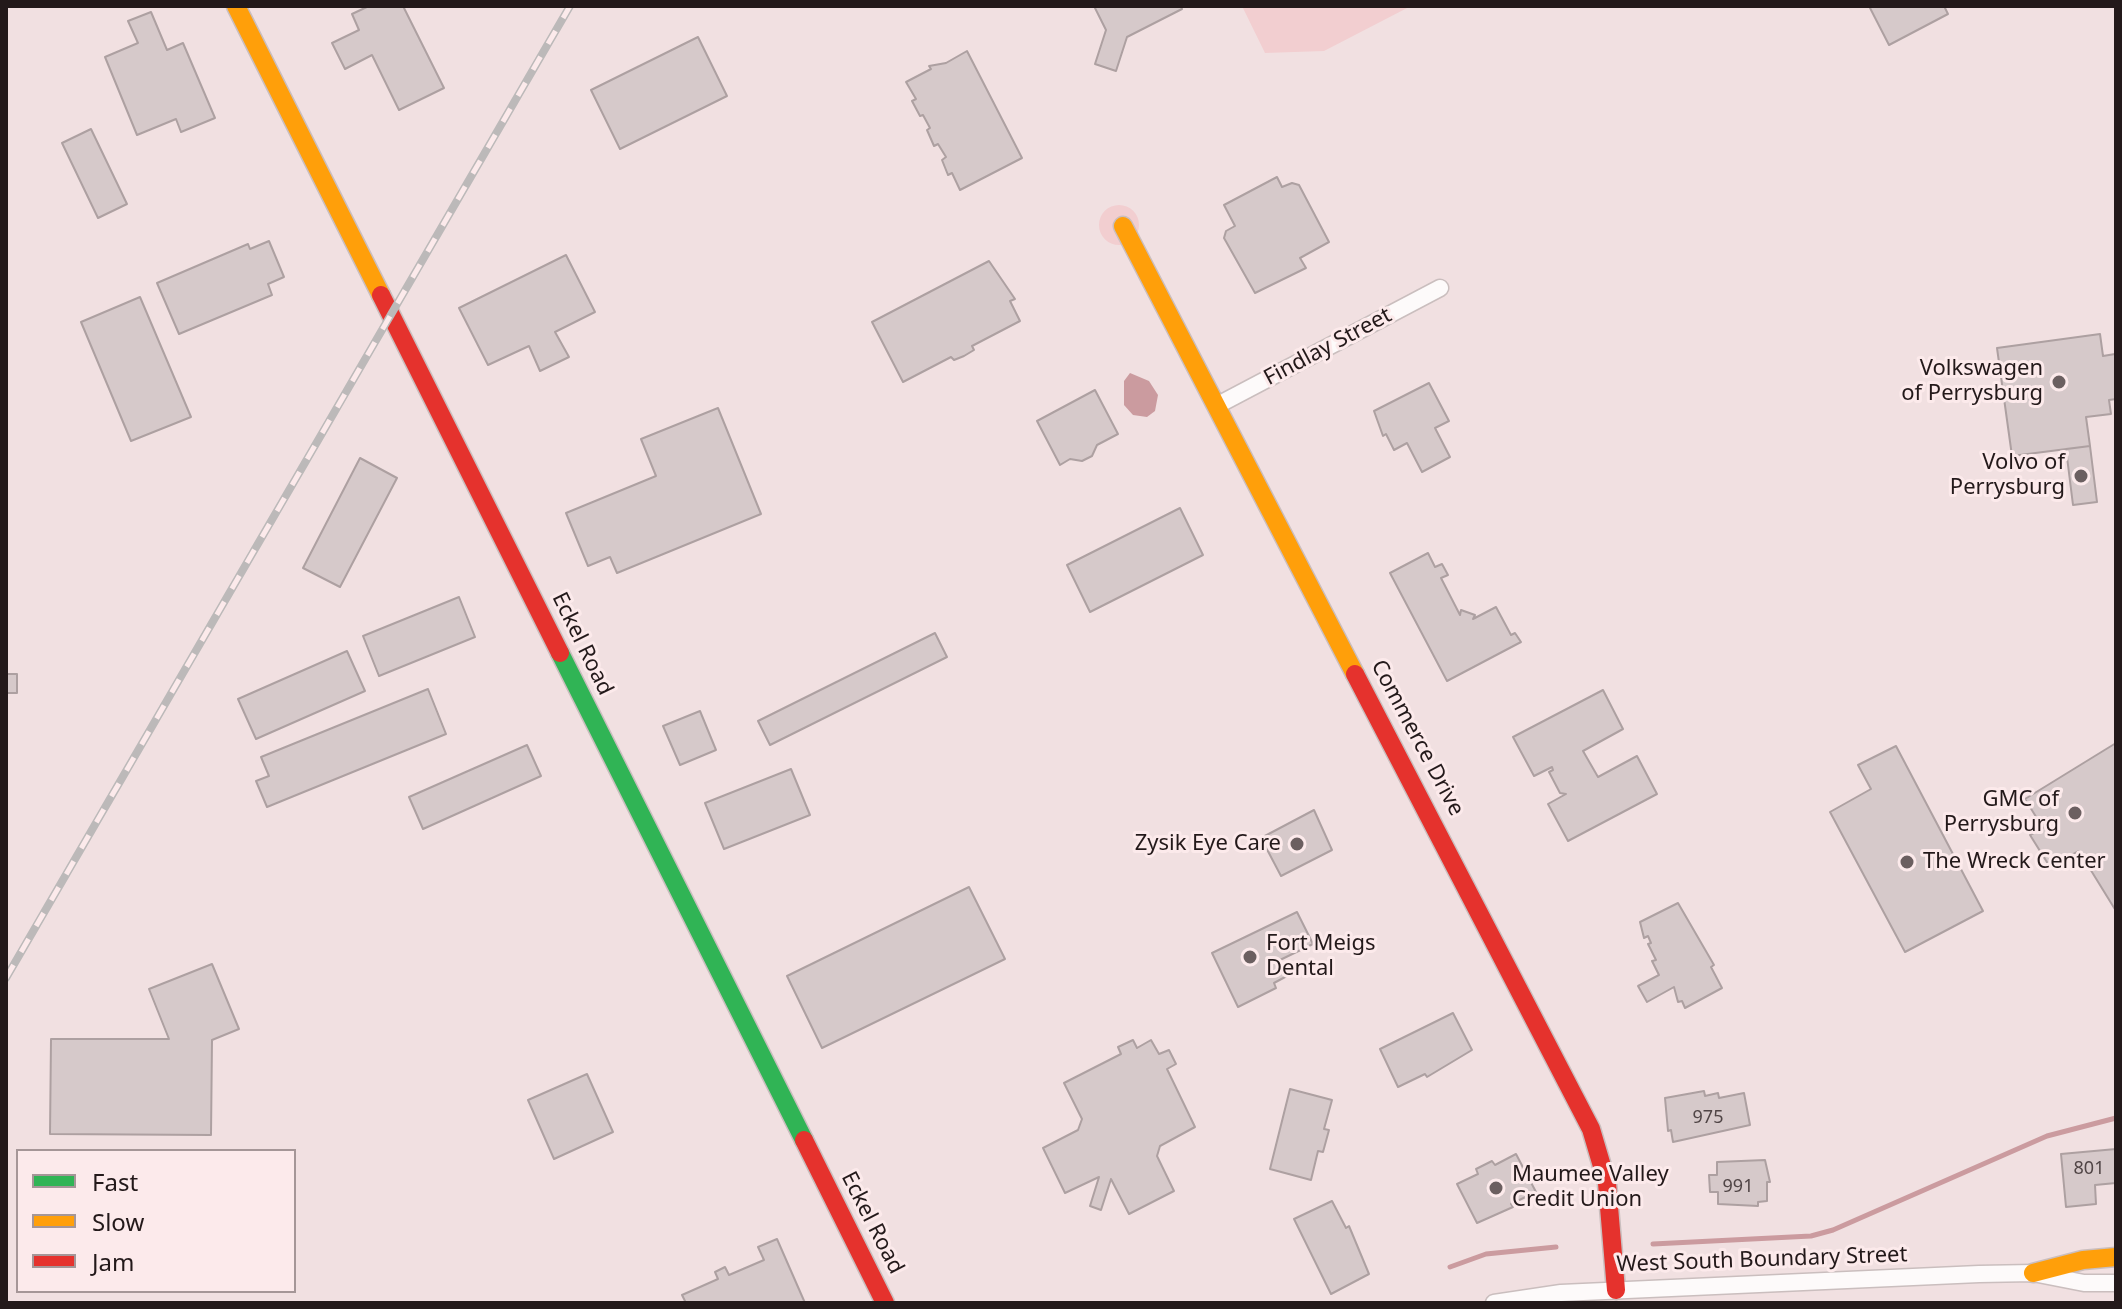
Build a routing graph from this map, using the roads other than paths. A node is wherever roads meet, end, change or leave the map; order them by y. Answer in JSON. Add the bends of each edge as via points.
{"nodes":[{"id":1,"x":236,"y":6,"type":"edge"},
{"id":2,"x":1123,"y":226,"type":"dead end"},
{"id":3,"x":1440,"y":288,"type":"dead end"},
{"id":4,"x":1216,"y":406,"type":"junction"},
{"id":5,"x":2116,"y":1257,"type":"edge"},
{"id":6,"x":2033,"y":1273,"type":"junction"},
{"id":7,"x":2116,"y":1283,"type":"edge"},
{"id":8,"x":1616,"y":1290,"type":"junction"},
{"id":9,"x":885,"y":1303,"type":"edge"},
{"id":10,"x":1494,"y":1303,"type":"edge"}],
"edges":[{"from":1,"to":9,"type":"street","name":"Eckel Road"},
{"from":2,"to":4,"type":"street","name":"Commerce Drive"},
{"from":3,"to":4,"type":"street","name":"Findlay Street"},
{"from":4,"to":8,"type":"street","name":"Commerce Drive","via":[[1591,1129],[1607,1183]]},
{"from":5,"to":6,"type":"street","name":"West South Boundary Street"},
{"from":6,"to":7,"type":"street","name":"West South Boundary Street"},
{"from":6,"to":8,"type":"street","name":"West South Boundary Street"},
{"from":8,"to":10,"type":"street","name":"West South Boundary Street"}]}
